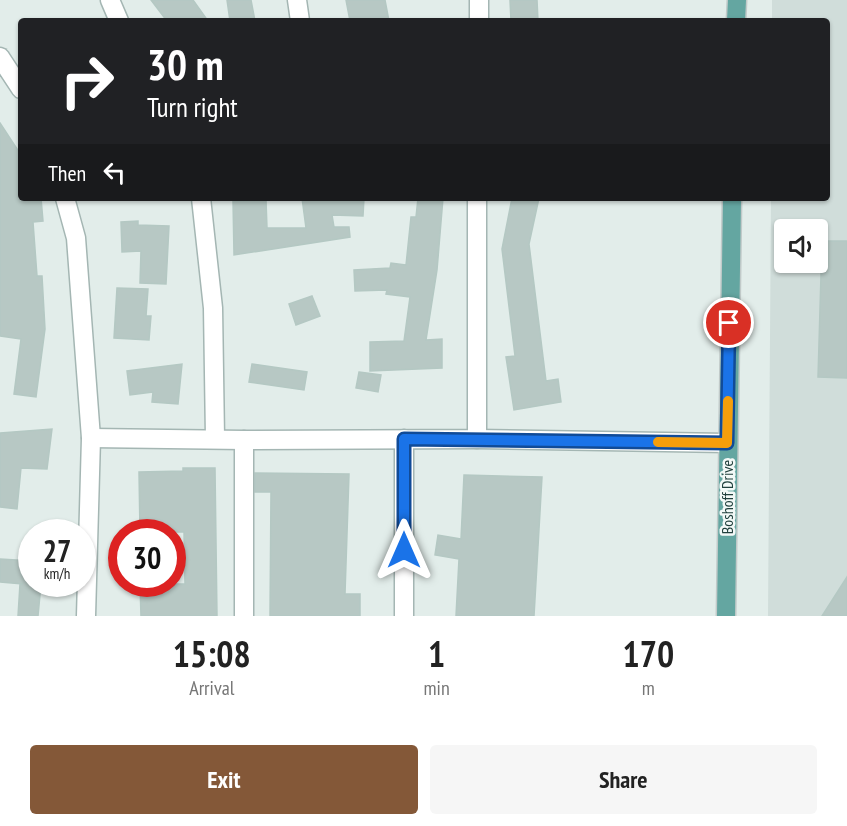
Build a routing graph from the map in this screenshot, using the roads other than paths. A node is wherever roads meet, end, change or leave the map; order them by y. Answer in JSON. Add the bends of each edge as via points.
{"nodes":[{"id":1,"x":110,"y":0,"type":"edge"},
{"id":2,"x":297,"y":0,"type":"edge"},
{"id":3,"x":479,"y":0,"type":"edge"},
{"id":4,"x":737,"y":0,"type":"edge"},
{"id":5,"x":748,"y":0,"type":"edge"},
{"id":6,"x":118,"y":18,"type":"edge"},
{"id":7,"x":300,"y":18,"type":"edge"},
{"id":8,"x":479,"y":18,"type":"edge"},
{"id":9,"x":736,"y":18,"type":"edge"},
{"id":10,"x":0,"y":57,"type":"edge"},
{"id":11,"x":18,"y":84,"type":"edge"},
{"id":12,"x":66,"y":201,"type":"edge"},
{"id":13,"x":201,"y":201,"type":"edge"},
{"id":14,"x":477,"y":201,"type":"edge"},
{"id":15,"x":732,"y":201,"type":"edge"},
{"id":16,"x":91,"y":438,"type":"junction"},
{"id":17,"x":215,"y":438,"type":"junction"},
{"id":18,"x":404,"y":439,"type":"junction"},
{"id":19,"x":477,"y":439,"type":"junction"},
{"id":20,"x":244,"y":440,"type":"junction"},
{"id":21,"x":727,"y":443,"type":"junction"},
{"id":22,"x":86,"y":616,"type":"edge"},
{"id":23,"x":244,"y":616,"type":"edge"},
{"id":24,"x":404,"y":616,"type":"edge"},
{"id":25,"x":726,"y":616,"type":"edge"}],
"edges":[{"from":1,"to":6,"type":"street"},
{"from":2,"to":7,"type":"street"},
{"from":3,"to":8,"type":"street"},
{"from":4,"to":5,"type":"street"},
{"from":4,"to":9,"type":"main road"},
{"from":10,"to":11,"type":"street"},
{"from":12,"to":16,"type":"street","via":[[76,238]]},
{"from":13,"to":17,"type":"street","via":[[213,308]]},
{"from":14,"to":19,"type":"street"},
{"from":15,"to":21,"type":"main road","name":"Boshoff Drive"},
{"from":16,"to":17,"type":"street"},
{"from":16,"to":22,"type":"street"},
{"from":17,"to":20,"type":"street"},
{"from":18,"to":19,"type":"street"},
{"from":18,"to":20,"type":"street"},
{"from":18,"to":24,"type":"street"},
{"from":19,"to":21,"type":"street"},
{"from":20,"to":23,"type":"street"},
{"from":21,"to":25,"type":"main road","name":"Boshoff Drive"}]}
